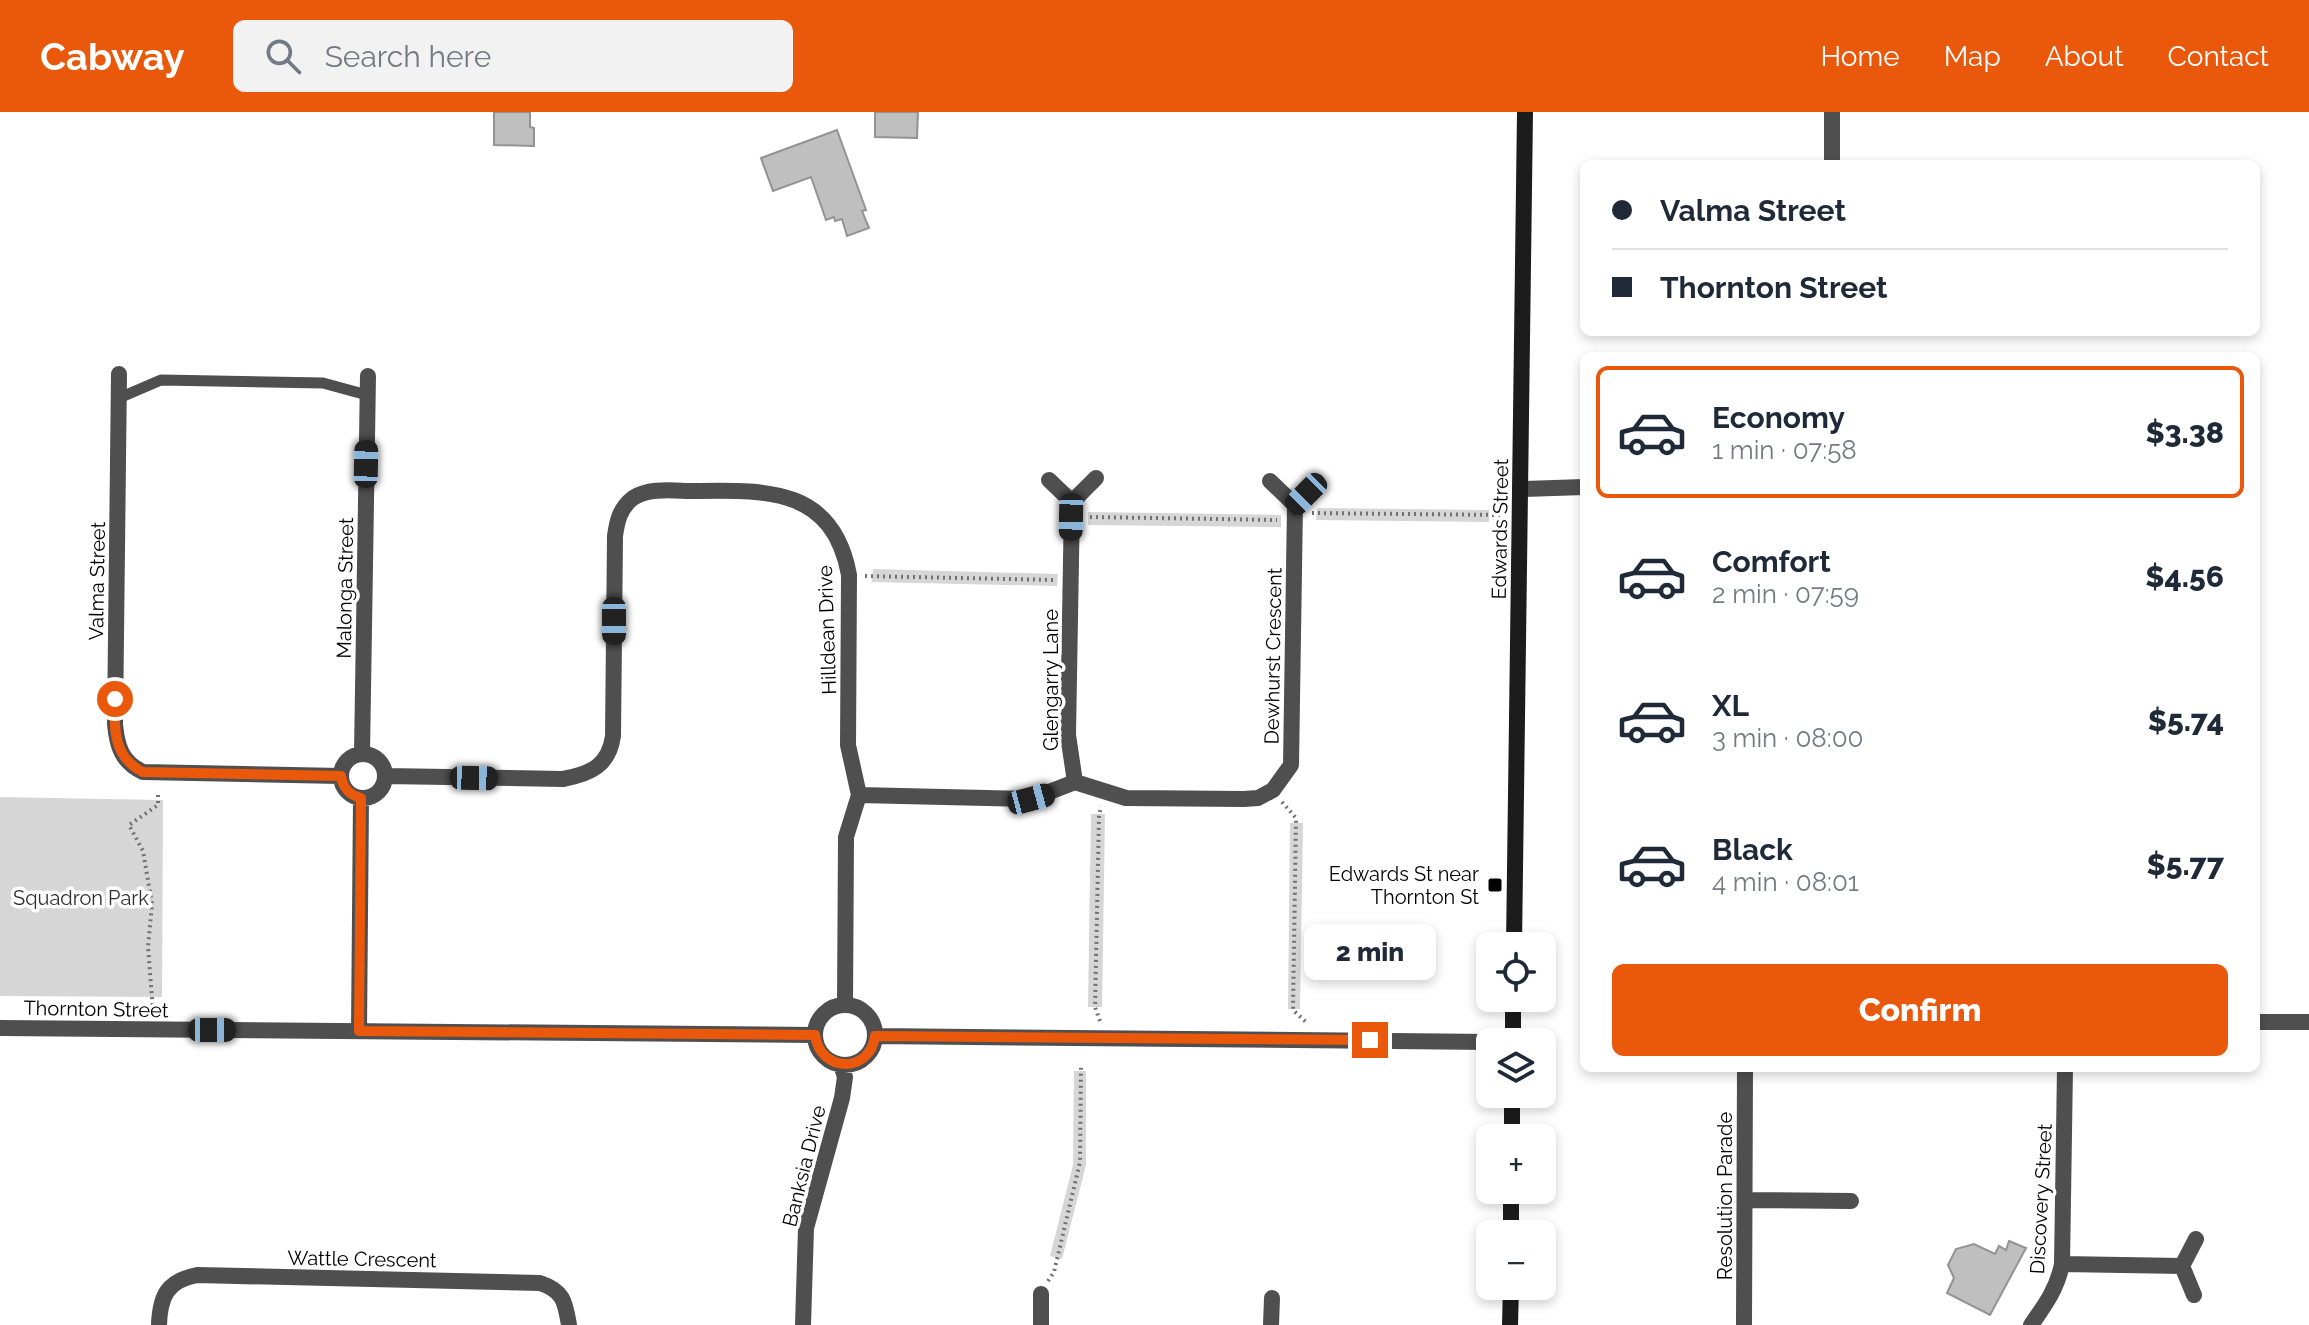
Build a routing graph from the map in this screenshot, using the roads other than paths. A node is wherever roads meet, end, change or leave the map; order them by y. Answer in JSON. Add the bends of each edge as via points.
{"nodes":[{"id":1,"x":1525,"y":112,"type":"edge"},
{"id":2,"x":1832,"y":112,"type":"edge"},
{"id":3,"x":1832,"y":160,"type":"edge"},
{"id":4,"x":119,"y":374,"type":"dead end"},
{"id":5,"x":368,"y":376,"type":"dead end"},
{"id":6,"x":367,"y":395,"type":"junction"},
{"id":7,"x":119,"y":398,"type":"junction"},
{"id":8,"x":1096,"y":478,"type":"dead end"},
{"id":9,"x":1049,"y":480,"type":"dead end"},
{"id":10,"x":1270,"y":481,"type":"dead end"},
{"id":11,"x":1317,"y":482,"type":"dead end"},
{"id":12,"x":1580,"y":487,"type":"edge"},
{"id":13,"x":1521,"y":489,"type":"junction"},
{"id":14,"x":1072,"y":502,"type":"junction"},
{"id":15,"x":1295,"y":505,"type":"junction"},
{"id":16,"x":362,"y":753,"type":"junction"},
{"id":17,"x":341,"y":776,"type":"junction"},
{"id":18,"x":385,"y":776,"type":"junction"},
{"id":19,"x":1075,"y":782,"type":"junction"},
{"id":20,"x":859,"y":795,"type":"junction"},
{"id":21,"x":361,"y":798,"type":"junction"},
{"id":22,"x":1514,"y":932,"type":"edge"},
{"id":23,"x":845,"y":1005,"type":"junction"},
{"id":24,"x":2260,"y":1022,"type":"edge"},
{"id":25,"x":2309,"y":1022,"type":"edge"},
{"id":26,"x":0,"y":1028,"type":"edge"},
{"id":27,"x":359,"y":1031,"type":"junction"},
{"id":28,"x":815,"y":1035,"type":"junction"},
{"id":29,"x":875,"y":1036,"type":"junction"},
{"id":30,"x":1476,"y":1042,"type":"edge"},
{"id":31,"x":841,"y":1065,"type":"junction"},
{"id":32,"x":1745,"y":1072,"type":"edge"},
{"id":33,"x":2065,"y":1072,"type":"edge"},
{"id":34,"x":1745,"y":1200,"type":"junction"},
{"id":35,"x":1851,"y":1201,"type":"dead end"},
{"id":36,"x":2196,"y":1239,"type":"dead end"},
{"id":37,"x":2062,"y":1264,"type":"junction"},
{"id":38,"x":2182,"y":1266,"type":"junction"},
{"id":39,"x":1041,"y":1294,"type":"road end"},
{"id":40,"x":2194,"y":1295,"type":"dead end"},
{"id":41,"x":1272,"y":1298,"type":"dead end"},
{"id":42,"x":1511,"y":1300,"type":"edge"},
{"id":43,"x":159,"y":1325,"type":"edge"},
{"id":44,"x":569,"y":1325,"type":"edge"},
{"id":45,"x":803,"y":1325,"type":"edge"},
{"id":46,"x":1041,"y":1325,"type":"edge"},
{"id":47,"x":1271,"y":1325,"type":"edge"},
{"id":48,"x":1510,"y":1325,"type":"edge"},
{"id":49,"x":1744,"y":1325,"type":"edge"},
{"id":50,"x":2031,"y":1325,"type":"edge"}],
"edges":[{"from":1,"to":13,"type":"main road","name":"Edwards Street"},
{"from":2,"to":3,"type":"street"},
{"from":4,"to":7,"type":"street","name":"Valma Street"},
{"from":5,"to":6,"type":"street","name":"Malonga Street"},
{"from":6,"to":7,"type":"lane","via":[[323,383],[161,380]]},
{"from":6,"to":16,"type":"street","name":"Malonga Street"},
{"from":7,"to":17,"type":"street","name":"Valma Street","via":[[115,724],[120,752],[143,772]]},
{"from":8,"to":14,"type":"street"},
{"from":9,"to":14,"type":"street"},
{"from":10,"to":15,"type":"street"},
{"from":11,"to":15,"type":"street"},
{"from":12,"to":13,"type":"street"},
{"from":13,"to":22,"type":"main road","name":"Edwards Street"},
{"from":14,"to":19,"type":"street","name":"Glengarry Lane","via":[[1068,735]]},
{"from":15,"to":19,"type":"street","name":"Dewhurst Crescent","via":[[1292,755],[1286,775],[1273,790],[1244,799],[1126,798]]},
{"from":16,"to":17,"type":"street","via":[[349,758]]},
{"from":16,"to":18,"type":"street","via":[[379,760]]},
{"from":17,"to":21,"type":"street","via":[[344,788]]},
{"from":18,"to":20,"type":"street","name":"Hilldean Drive","via":[[563,779],[582,776],[605,761],[613,736],[616,522],[643,493],[745,490],[787,496],[816,513],[844,551],[849,575],[848,745]]},
{"from":18,"to":21,"type":"street","via":[[380,790]]},
{"from":19,"to":20,"type":"street","via":[[1031,799]]},
{"from":20,"to":23,"type":"street","name":"Hilldean Drive","via":[[846,837]]},
{"from":21,"to":27,"type":"street"},
{"from":23,"to":28,"type":"street","via":[[827,1010]]},
{"from":23,"to":29,"type":"street","via":[[870,1017]]},
{"from":24,"to":25,"type":"street"},
{"from":26,"to":27,"type":"street","name":"Thornton Street"},
{"from":27,"to":28,"type":"street","name":"Thornton Street"},
{"from":28,"to":31,"type":"street","via":[[825,1058]]},
{"from":29,"to":30,"type":"street"},
{"from":29,"to":31,"type":"street","via":[[865,1058]]},
{"from":31,"to":45,"type":"street","name":"Banksia Drive","via":[[842,1098],[806,1228]]},
{"from":32,"to":34,"type":"street","name":"Resolution Parade"},
{"from":33,"to":37,"type":"street","name":"Discovery Street"},
{"from":34,"to":35,"type":"street"},
{"from":34,"to":49,"type":"street","name":"Resolution Parade"},
{"from":36,"to":38,"type":"street"},
{"from":37,"to":38,"type":"street"},
{"from":37,"to":50,"type":"street","name":"Discovery Street","via":[[2058,1283]]},
{"from":38,"to":40,"type":"street"},
{"from":39,"to":46,"type":"street"},
{"from":41,"to":47,"type":"street"},
{"from":42,"to":48,"type":"main road"},
{"from":43,"to":44,"type":"street","name":"Wattle Crescent","via":[[163,1297],[183,1278],[197,1275],[540,1283],[555,1288],[564,1300]]}]}
